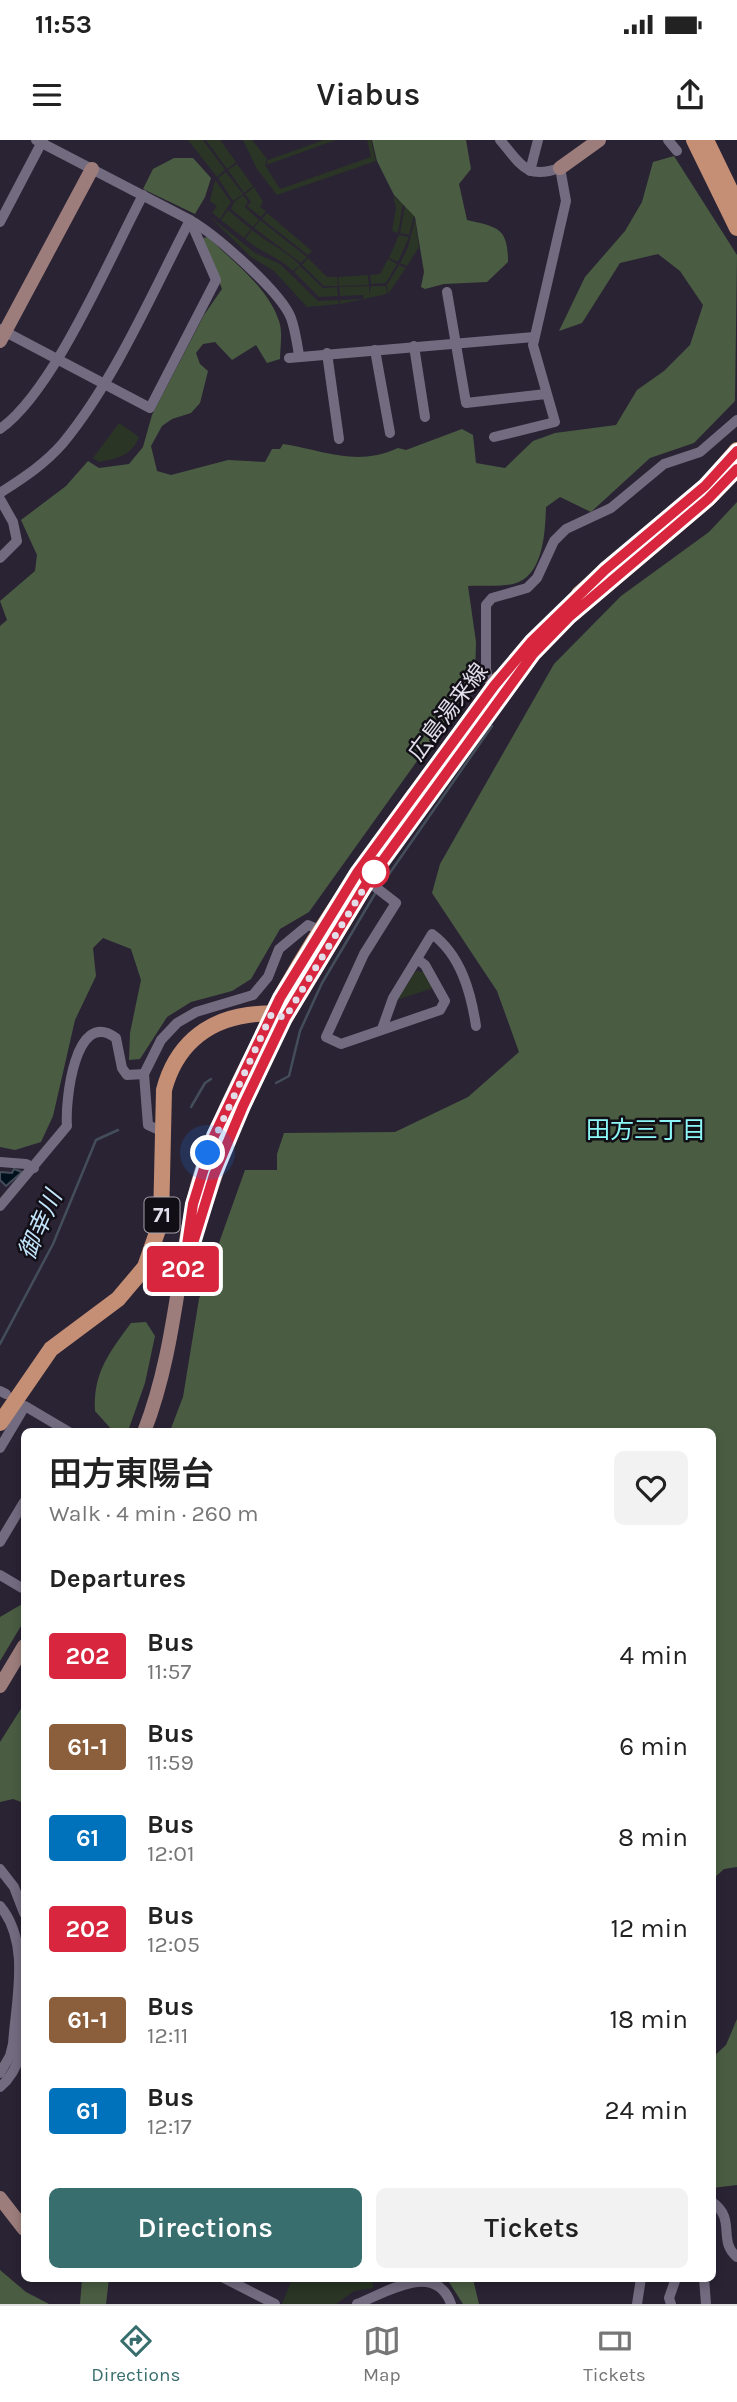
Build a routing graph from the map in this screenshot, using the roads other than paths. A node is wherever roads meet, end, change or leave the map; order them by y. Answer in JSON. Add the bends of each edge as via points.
{"nodes":[{"id":1,"x":500,"y":140,"type":"edge"},
{"id":2,"x":538,"y":140,"type":"edge"},
{"id":3,"x":599,"y":140,"type":"edge"},
{"id":4,"x":668,"y":140,"type":"edge"},
{"id":5,"x":694,"y":140,"type":"edge"},
{"id":6,"x":706,"y":140,"type":"edge"},
{"id":7,"x":40,"y":141,"type":"edge"},
{"id":8,"x":677,"y":151,"type":"dead end"},
{"id":9,"x":560,"y":168,"type":"junction"},
{"id":10,"x":92,"y":169,"type":"junction"},
{"id":11,"x":530,"y":171,"type":"junction"},
{"id":12,"x":143,"y":195,"type":"junction"},
{"id":13,"x":737,"y":205,"type":"edge"},
{"id":14,"x":190,"y":220,"type":"junction"},
{"id":15,"x":0,"y":222,"type":"edge"},
{"id":16,"x":737,"y":228,"type":"edge"},
{"id":17,"x":447,"y":292,"type":"dead end"},
{"id":18,"x":2,"y":334,"type":"edge"},
{"id":19,"x":534,"y":337,"type":"junction"},
{"id":20,"x":456,"y":344,"type":"junction"},
{"id":21,"x":414,"y":346,"type":"junction"},
{"id":22,"x":376,"y":350,"type":"junction"},
{"id":23,"x":327,"y":353,"type":"junction"},
{"id":24,"x":57,"y":358,"type":"junction"},
{"id":25,"x":103,"y":383,"type":"junction"},
{"id":26,"x":546,"y":394,"type":"junction"},
{"id":27,"x":425,"y":418,"type":"dead end"},
{"id":28,"x":737,"y":420,"type":"edge"},
{"id":29,"x":0,"y":429,"type":"edge"},
{"id":30,"x":390,"y":433,"type":"dead end"},
{"id":31,"x":494,"y":437,"type":"dead end"},
{"id":32,"x":340,"y":439,"type":"dead end"},
{"id":33,"x":737,"y":450,"type":"edge"},
{"id":34,"x":737,"y":469,"type":"edge"},
{"id":35,"x":0,"y":493,"type":"edge"},
{"id":36,"x":0,"y":499,"type":"edge"},
{"id":37,"x":0,"y":558,"type":"edge"},
{"id":38,"x":498,"y":689,"type":"junction"},
{"id":39,"x":363,"y":877,"type":"junction"},
{"id":40,"x":320,"y":930,"type":"junction"},
{"id":41,"x":417,"y":959,"type":"junction"},
{"id":42,"x":279,"y":1015,"type":"junction"},
{"id":43,"x":476,"y":1026,"type":"dead end"},
{"id":44,"x":382,"y":1029,"type":"junction"},
{"id":45,"x":144,"y":1073,"type":"junction"},
{"id":46,"x":161,"y":1131,"type":"junction"},
{"id":47,"x":0,"y":1162,"type":"edge"},
{"id":48,"x":34,"y":1168,"type":"junction"},
{"id":49,"x":0,"y":1206,"type":"edge"},
{"id":50,"x":0,"y":1423,"type":"edge"},
{"id":51,"x":62,"y":1428,"type":"edge"},
{"id":52,"x":145,"y":1428,"type":"edge"},
{"id":53,"x":0,"y":1448,"type":"edge"},
{"id":54,"x":21,"y":1507,"type":"edge"},
{"id":55,"x":0,"y":1542,"type":"edge"},
{"id":56,"x":0,"y":1575,"type":"edge"},
{"id":57,"x":21,"y":1587,"type":"edge"},
{"id":58,"x":21,"y":1651,"type":"edge"},
{"id":59,"x":0,"y":1686,"type":"edge"},
{"id":60,"x":0,"y":1869,"type":"edge"},
{"id":61,"x":21,"y":1905,"type":"edge"},
{"id":62,"x":0,"y":1906,"type":"edge"},
{"id":63,"x":21,"y":2047,"type":"edge"},
{"id":64,"x":0,"y":2073,"type":"edge"},
{"id":65,"x":0,"y":2087,"type":"edge"},
{"id":66,"x":0,"y":2198,"type":"edge"},
{"id":67,"x":716,"y":2204,"type":"edge"},
{"id":68,"x":21,"y":2225,"type":"edge"},
{"id":69,"x":737,"y":2257,"type":"edge"},
{"id":70,"x":232,"y":2282,"type":"edge"},
{"id":71,"x":410,"y":2282,"type":"edge"},
{"id":72,"x":431,"y":2282,"type":"edge"},
{"id":73,"x":640,"y":2282,"type":"edge"},
{"id":74,"x":675,"y":2282,"type":"edge"},
{"id":75,"x":704,"y":2282,"type":"edge"},
{"id":76,"x":275,"y":2304,"type":"edge"},
{"id":77,"x":357,"y":2304,"type":"edge"},
{"id":78,"x":451,"y":2304,"type":"edge"},
{"id":79,"x":637,"y":2304,"type":"edge"},
{"id":80,"x":671,"y":2304,"type":"edge"},
{"id":81,"x":706,"y":2304,"type":"edge"}],
"edges":[{"from":1,"to":11,"type":"street"},
{"from":2,"to":11,"type":"street"},
{"from":3,"to":9,"type":"street"},
{"from":4,"to":8,"type":"street"},
{"from":5,"to":16,"type":"main road"},
{"from":6,"to":13,"type":"main road"},
{"from":7,"to":10,"type":"street"},
{"from":7,"to":15,"type":"street"},
{"from":9,"to":11,"type":"street"},
{"from":9,"to":19,"type":"street","via":[[566,201]]},
{"from":10,"to":12,"type":"street"},
{"from":10,"to":18,"type":"street"},
{"from":12,"to":14,"type":"street"},
{"from":12,"to":24,"type":"street"},
{"from":14,"to":23,"type":"street","via":[[206,229],[282,301],[291,318],[294,356]]},
{"from":14,"to":25,"type":"street"},
{"from":14,"to":25,"type":"street","via":[[216,280],[150,408]]},
{"from":17,"to":20,"type":"street"},
{"from":18,"to":24,"type":"street"},
{"from":19,"to":20,"type":"street"},
{"from":19,"to":26,"type":"street"},
{"from":20,"to":21,"type":"street"},
{"from":20,"to":26,"type":"street","via":[[466,403]]},
{"from":21,"to":22,"type":"street"},
{"from":21,"to":27,"type":"street"},
{"from":22,"to":23,"type":"street"},
{"from":22,"to":30,"type":"street"},
{"from":23,"to":32,"type":"street"},
{"from":24,"to":25,"type":"street"},
{"from":24,"to":29,"type":"street","via":[[34,393]]},
{"from":25,"to":35,"type":"street","via":[[62,443],[37,468]]},
{"from":26,"to":31,"type":"street","via":[[555,422]]},
{"from":28,"to":38,"type":"street","via":[[700,452],[664,464],[611,508],[566,529],[527,588],[486,604],[486,669]]},
{"from":33,"to":38,"type":"main road","name":"広島湯来線","via":[[705,486],[555,617]]},
{"from":34,"to":38,"type":"main road","name":"広島湯来線","via":[[569,617]]},
{"from":36,"to":37,"type":"street","via":[[17,541]]},
{"from":38,"to":39,"type":"main road","name":"広島湯来線"},
{"from":39,"to":40,"type":"main road","name":"広島湯来線"},
{"from":39,"to":42,"type":"main road","name":"広島湯来線"},
{"from":39,"to":44,"type":"street","via":[[396,903],[364,954],[326,1037],[341,1044]]},
{"from":40,"to":42,"type":"main road","name":"広島湯来線"},
{"from":40,"to":45,"type":"street","via":[[308,925],[287,939],[253,995],[177,1023],[161,1040]]},
{"from":41,"to":43,"type":"street","via":[[432,934],[444,943],[471,992]]},
{"from":41,"to":44,"type":"street","via":[[393,998]]},
{"from":41,"to":44,"type":"street","via":[[444,1001],[440,1010]]},
{"from":42,"to":46,"type":"main road","number":"71","via":[[225,1020],[193,1038],[168,1075]]},
{"from":42,"to":52,"type":"street","via":[[229,1103],[202,1170],[159,1386]]},
{"from":45,"to":46,"type":"street","via":[[148,1125]]},
{"from":45,"to":48,"type":"street","via":[[127,1075],[116,1038],[106,1030],[88,1037],[80,1047],[66,1107],[67,1126]]},
{"from":46,"to":50,"type":"main road","number":"71","via":[[161,1221],[145,1266],[118,1299],[51,1349]]},
{"from":47,"to":48,"type":"street"},
{"from":48,"to":49,"type":"street"},
{"from":51,"to":53,"type":"street","via":[[23,1405]]},
{"from":54,"to":55,"type":"street"},
{"from":56,"to":57,"type":"street"},
{"from":58,"to":59,"type":"street"},
{"from":60,"to":61,"type":"street"},
{"from":62,"to":64,"type":"street","via":[[15,1933],[19,1965],[13,2043]]},
{"from":63,"to":65,"type":"street","via":[[9,2078]]},
{"from":66,"to":68,"type":"street"},
{"from":67,"to":69,"type":"street","via":[[729,2221],[728,2242]]},
{"from":70,"to":76,"type":"street"},
{"from":71,"to":77,"type":"street"},
{"from":72,"to":78,"type":"street"},
{"from":73,"to":79,"type":"street"},
{"from":74,"to":80,"type":"street"},
{"from":75,"to":81,"type":"street"}]}
